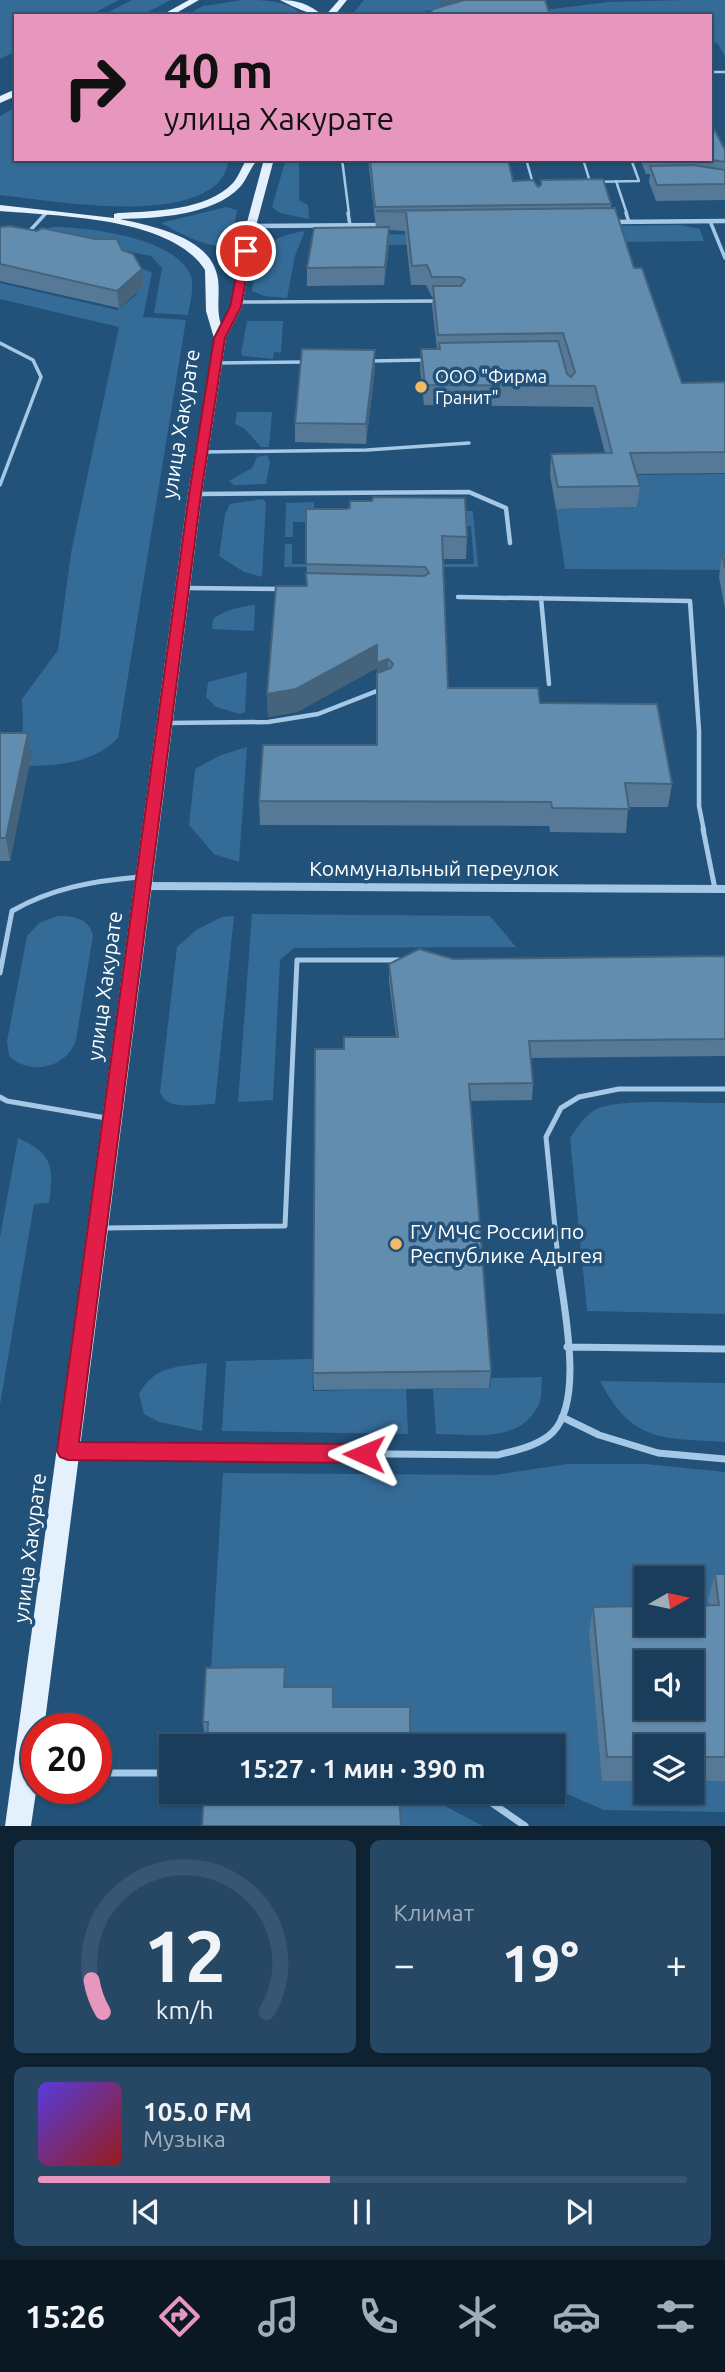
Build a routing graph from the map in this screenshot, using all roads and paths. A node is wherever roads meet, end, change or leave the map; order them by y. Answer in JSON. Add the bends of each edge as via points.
{"nodes":[{"id":1,"x":284,"y":0,"type":"edge"},
{"id":2,"x":343,"y":0,"type":"edge"},
{"id":3,"x":194,"y":2,"type":"edge"},
{"id":4,"x":168,"y":14,"type":"edge"},
{"id":5,"x":316,"y":14,"type":"edge"},
{"id":6,"x":331,"y":14,"type":"edge"},
{"id":7,"x":252,"y":161,"type":"edge"},
{"id":8,"x":268,"y":161,"type":"edge"},
{"id":9,"x":342,"y":161,"type":"edge"},
{"id":10,"x":527,"y":161,"type":"edge"},
{"id":11,"x":584,"y":161,"type":"edge"},
{"id":12,"x":632,"y":161,"type":"edge"},
{"id":13,"x":651,"y":177,"type":"edge"},
{"id":14,"x":638,"y":178,"type":"junction"},
{"id":15,"x":616,"y":181,"type":"junction"},
{"id":16,"x":537,"y":196,"type":"edge"},
{"id":17,"x":0,"y":208,"type":"edge"},
{"id":18,"x":46,"y":213,"type":"junction"},
{"id":19,"x":94,"y":217,"type":"junction"},
{"id":20,"x":709,"y":221,"type":"junction"},
{"id":21,"x":725,"y":221,"type":"edge"},
{"id":22,"x":601,"y":222,"type":"edge"},
{"id":23,"x":629,"y":222,"type":"junction"},
{"id":24,"x":350,"y":225,"type":"junction"},
{"id":25,"x":391,"y":225,"type":"edge"},
{"id":26,"x":251,"y":226,"type":"junction"},
{"id":27,"x":26,"y":235,"type":"edge"},
{"id":28,"x":725,"y":258,"type":"edge"},
{"id":29,"x":446,"y":301,"type":"edge"},
{"id":30,"x":237,"y":302,"type":"junction"},
{"id":31,"x":220,"y":338,"type":"junction"},
{"id":32,"x":0,"y":343,"type":"edge"},
{"id":33,"x":438,"y":359,"type":"edge"},
{"id":34,"x":357,"y":361,"type":"edge"},
{"id":35,"x":316,"y":362,"type":"edge"},
{"id":36,"x":216,"y":363,"type":"junction"},
{"id":37,"x":469,"y":443,"type":"dead end"},
{"id":38,"x":202,"y":452,"type":"junction"},
{"id":39,"x":0,"y":485,"type":"edge"},
{"id":40,"x":195,"y":494,"type":"junction"},
{"id":41,"x":510,"y":543,"type":"dead end"},
{"id":42,"x":182,"y":588,"type":"junction"},
{"id":43,"x":292,"y":590,"type":"edge"},
{"id":44,"x":458,"y":597,"type":"dead end"},
{"id":45,"x":541,"y":598,"type":"junction"},
{"id":46,"x":549,"y":684,"type":"dead end"},
{"id":47,"x":388,"y":687,"type":"edge"},
{"id":48,"x":164,"y":723,"type":"junction"},
{"id":49,"x":144,"y":881,"type":"junction"},
{"id":50,"x":715,"y":889,"type":"junction"},
{"id":51,"x":725,"y":889,"type":"edge"},
{"id":52,"x":407,"y":960,"type":"edge"},
{"id":53,"x":0,"y":973,"type":"edge"},
{"id":54,"x":725,"y":1089,"type":"edge"},
{"id":55,"x":0,"y":1097,"type":"edge"},
{"id":56,"x":112,"y":1119,"type":"junction"},
{"id":57,"x":97,"y":1228,"type":"junction"},
{"id":58,"x":567,"y":1347,"type":"junction"},
{"id":59,"x":725,"y":1349,"type":"edge"},
{"id":60,"x":562,"y":1417,"type":"junction"},
{"id":61,"x":68,"y":1451,"type":"junction"},
{"id":62,"x":725,"y":1459,"type":"edge"},
{"id":63,"x":38,"y":1713,"type":"edge"},
{"id":64,"x":112,"y":1773,"type":"edge"},
{"id":65,"x":159,"y":1773,"type":"edge"},
{"id":66,"x":23,"y":1804,"type":"edge"},
{"id":67,"x":493,"y":1804,"type":"edge"},
{"id":68,"x":18,"y":1826,"type":"edge"},
{"id":69,"x":525,"y":1826,"type":"edge"}],
"edges":[{"from":1,"to":5,"type":"main road"},
{"from":2,"to":6,"type":"main road"},
{"from":3,"to":4,"type":"main road"},
{"from":7,"to":19,"type":"main road","via":[[232,189],[194,206],[136,216]]},
{"from":8,"to":26,"type":"main road","name":"улица Хакурате"},
{"from":9,"to":24,"type":"lane"},
{"from":10,"to":16,"type":"lane"},
{"from":11,"to":15,"type":"lane","via":[[590,182]]},
{"from":12,"to":14,"type":"lane"},
{"from":13,"to":14,"type":"lane"},
{"from":14,"to":15,"type":"lane"},
{"from":15,"to":23,"type":"lane"},
{"from":17,"to":18,"type":"main road"},
{"from":18,"to":19,"type":"main road"},
{"from":18,"to":27,"type":"lane"},
{"from":19,"to":31,"type":"main road","via":[[184,244],[208,265],[213,278],[211,306]]},
{"from":20,"to":21,"type":"street"},
{"from":20,"to":23,"type":"street"},
{"from":20,"to":28,"type":"lane"},
{"from":22,"to":23,"type":"street"},
{"from":24,"to":25,"type":"street"},
{"from":24,"to":26,"type":"street"},
{"from":26,"to":30,"type":"main road","name":"улица Хакурате"},
{"from":29,"to":30,"type":"lane"},
{"from":30,"to":31,"type":"main road","name":"улица Хакурате"},
{"from":31,"to":36,"type":"main road","name":"улица Хакурате"},
{"from":32,"to":39,"type":"lane","via":[[33,360],[41,377]]},
{"from":33,"to":34,"type":"lane"},
{"from":35,"to":36,"type":"lane"},
{"from":36,"to":38,"type":"main road","name":"улица Хакурате"},
{"from":37,"to":38,"type":"lane","via":[[368,450]]},
{"from":38,"to":40,"type":"main road","name":"улица Хакурате"},
{"from":40,"to":41,"type":"lane","via":[[469,492],[506,509]]},
{"from":40,"to":42,"type":"main road","name":"улица Хакурате"},
{"from":42,"to":43,"type":"lane"},
{"from":42,"to":48,"type":"main road","name":"улица Хакурате"},
{"from":44,"to":45,"type":"lane"},
{"from":45,"to":46,"type":"lane"},
{"from":45,"to":50,"type":"lane","via":[[690,601],[699,806]]},
{"from":47,"to":48,"type":"lane","via":[[318,714],[268,722]]},
{"from":48,"to":49,"type":"main road","name":"улица Хакурате"},
{"from":49,"to":50,"type":"street","name":"Коммунальный переулок"},
{"from":49,"to":53,"type":"lane","via":[[69,885],[36,896],[12,911]]},
{"from":49,"to":56,"type":"main road","name":"улица Хакурате"},
{"from":50,"to":51,"type":"street","name":"Коммунальный переулок"},
{"from":52,"to":57,"type":"lane","via":[[297,960],[285,1226]]},
{"from":54,"to":58,"type":"lane","via":[[607,1088],[563,1105],[552,1121],[546,1137]]},
{"from":55,"to":56,"type":"lane"},
{"from":56,"to":57,"type":"main road","name":"улица Хакурате"},
{"from":57,"to":61,"type":"main road","name":"улица Хакурате"},
{"from":58,"to":59,"type":"lane"},
{"from":58,"to":60,"type":"lane","via":[[568,1403]]},
{"from":60,"to":61,"type":"lane","via":[[557,1428],[536,1446],[498,1455]]},
{"from":60,"to":62,"type":"lane","via":[[658,1454]]},
{"from":61,"to":63,"type":"main road","name":"улица Хакурате"},
{"from":64,"to":65,"type":"lane"},
{"from":66,"to":68,"type":"main road","name":"улица Хакурате"},
{"from":67,"to":69,"type":"lane"}]}
